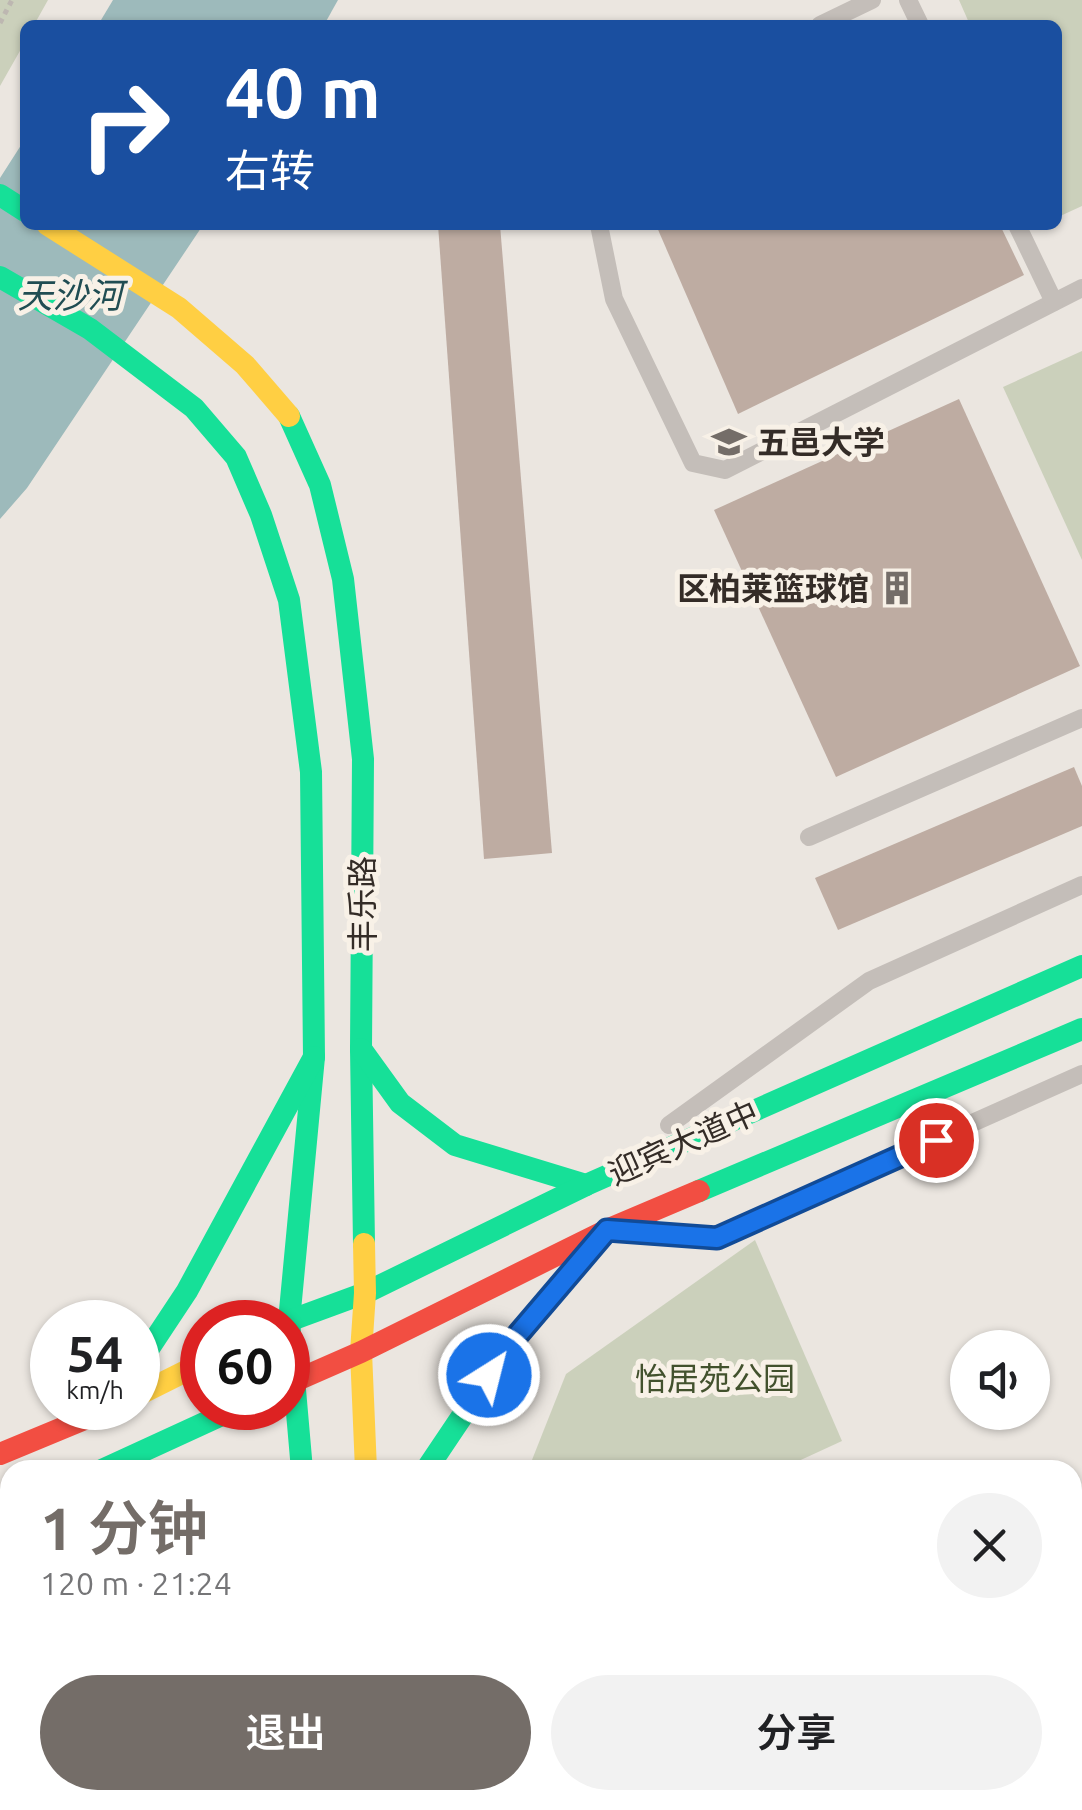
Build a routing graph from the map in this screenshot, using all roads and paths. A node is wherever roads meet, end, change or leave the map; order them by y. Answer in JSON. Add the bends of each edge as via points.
{"nodes":[{"id":1,"x":12,"y":0,"type":"edge"},
{"id":2,"x":872,"y":0,"type":"edge"},
{"id":3,"x":830,"y":20,"type":"edge"},
{"id":4,"x":0,"y":23,"type":"edge"},
{"id":5,"x":56,"y":230,"type":"edge"},
{"id":6,"x":600,"y":230,"type":"edge"},
{"id":7,"x":1019,"y":230,"type":"edge"},
{"id":8,"x":0,"y":277,"type":"edge"},
{"id":9,"x":1082,"y":288,"type":"edge"},
{"id":10,"x":1054,"y":302,"type":"junction"},
{"id":11,"x":1082,"y":718,"type":"edge"},
{"id":12,"x":808,"y":837,"type":"dead end"},
{"id":13,"x":1082,"y":885,"type":"edge"},
{"id":14,"x":1082,"y":966,"type":"edge"},
{"id":15,"x":1082,"y":1029,"type":"edge"},
{"id":16,"x":361,"y":1050,"type":"junction"},
{"id":17,"x":314,"y":1058,"type":"junction"},
{"id":18,"x":1082,"y":1074,"type":"edge"},
{"id":19,"x":666,"y":1176,"type":"junction"},
{"id":20,"x":586,"y":1184,"type":"junction"},
{"id":21,"x":607,"y":1230,"type":"junction"},
{"id":22,"x":364,"y":1293,"type":"junction"},
{"id":23,"x":290,"y":1300,"type":"edge"},
{"id":24,"x":310,"y":1314,"type":"edge"},
{"id":25,"x":160,"y":1332,"type":"edge"},
{"id":26,"x":360,"y":1352,"type":"junction"},
{"id":27,"x":310,"y":1374,"type":"edge"},
{"id":28,"x":57,"y":1430,"type":"edge"},
{"id":29,"x":188,"y":1430,"type":"edge"},
{"id":30,"x":297,"y":1430,"type":"edge"},
{"id":31,"x":0,"y":1454,"type":"edge"},
{"id":32,"x":124,"y":1460,"type":"edge"},
{"id":33,"x":301,"y":1460,"type":"edge"},
{"id":34,"x":365,"y":1460,"type":"edge"},
{"id":35,"x":433,"y":1460,"type":"edge"}],
"edges":[{"from":1,"to":4,"type":"path"},
{"from":2,"to":3,"type":"lane"},
{"from":5,"to":16,"type":"main road","name":"丰乐路","via":[[179,308],[246,365],[291,418],[320,485],[343,579],[363,759]]},
{"from":6,"to":10,"type":"lane","via":[[614,299],[693,463],[725,470]]},
{"from":7,"to":10,"type":"lane"},
{"from":8,"to":17,"type":"main road","name":"丰乐路","via":[[90,329],[194,408],[236,456],[261,516],[288,600],[311,772]]},
{"from":9,"to":10,"type":"lane"},
{"from":11,"to":12,"type":"lane"},
{"from":13,"to":20,"type":"lane","via":[[869,981]]},
{"from":14,"to":19,"type":"main road","name":"迎宾大道中"},
{"from":15,"to":19,"type":"main road","name":"迎宾大道中"},
{"from":16,"to":20,"type":"main road","via":[[400,1103],[455,1145]]},
{"from":16,"to":22,"type":"main road","name":"丰乐路"},
{"from":17,"to":23,"type":"main road","name":"丰乐路"},
{"from":17,"to":25,"type":"main road"},
{"from":18,"to":21,"type":"lane","via":[[717,1238]]},
{"from":19,"to":20,"type":"main road","name":"迎宾大道中"},
{"from":19,"to":21,"type":"main road","name":"迎宾大道中"},
{"from":20,"to":22,"type":"main road","name":"迎宾大道中"},
{"from":21,"to":26,"type":"main road","name":"迎宾大道中"},
{"from":21,"to":35,"type":"main road","via":[[510,1344]]},
{"from":22,"to":24,"type":"main road","name":"迎宾大道中"},
{"from":22,"to":26,"type":"main road","name":"丰乐路"},
{"from":26,"to":27,"type":"main road","name":"迎宾大道中"},
{"from":26,"to":34,"type":"main road","name":"丰乐路"},
{"from":28,"to":31,"type":"main road"},
{"from":29,"to":32,"type":"main road"},
{"from":30,"to":33,"type":"main road","name":"丰乐路"}]}
